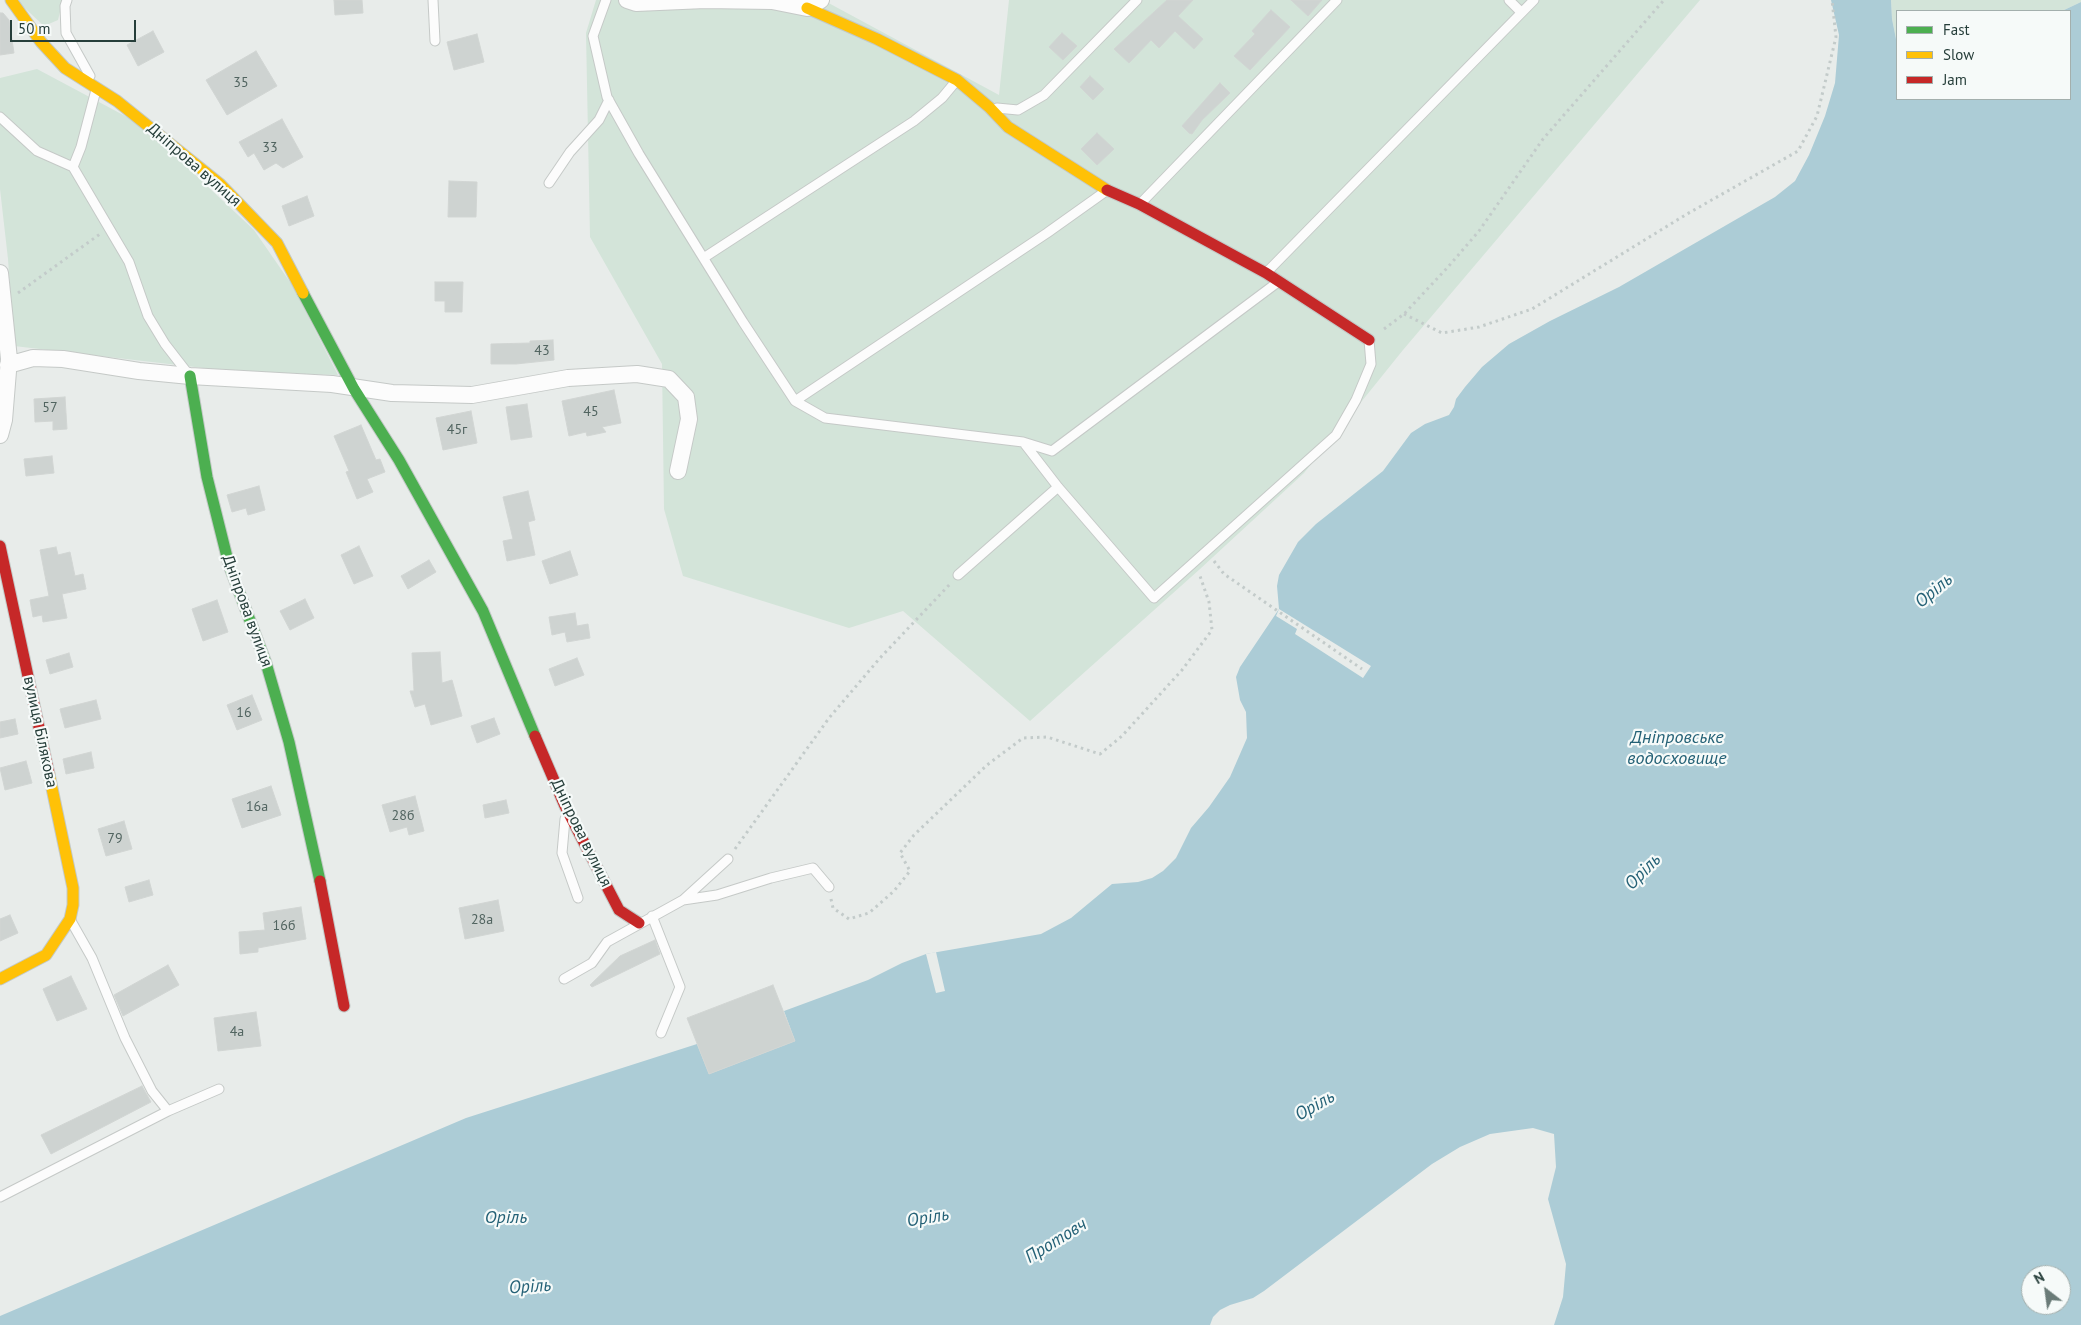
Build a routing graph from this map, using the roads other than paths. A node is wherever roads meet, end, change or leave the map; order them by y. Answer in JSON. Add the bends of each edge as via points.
{"nodes":[{"id":1,"x":11,"y":0,"type":"edge"},
{"id":2,"x":67,"y":0,"type":"edge"},
{"id":3,"x":433,"y":0,"type":"edge"},
{"id":4,"x":606,"y":0,"type":"edge"},
{"id":5,"x":627,"y":0,"type":"edge"},
{"id":6,"x":1137,"y":0,"type":"edge"},
{"id":7,"x":1337,"y":0,"type":"edge"},
{"id":8,"x":1509,"y":0,"type":"edge"},
{"id":9,"x":1534,"y":0,"type":"edge"},
{"id":10,"x":814,"y":4,"type":"edge"},
{"id":11,"x":1521,"y":12,"type":"junction"},
{"id":12,"x":436,"y":41,"type":"dead end"},
{"id":13,"x":957,"y":80,"type":"junction"},
{"id":14,"x":96,"y":88,"type":"junction"},
{"id":15,"x":609,"y":100,"type":"junction"},
{"id":16,"x":989,"y":107,"type":"junction"},
{"id":17,"x":0,"y":118,"type":"edge"},
{"id":18,"x":73,"y":167,"type":"junction"},
{"id":19,"x":549,"y":183,"type":"dead end"},
{"id":20,"x":1107,"y":190,"type":"junction"},
{"id":21,"x":1139,"y":204,"type":"junction"},
{"id":22,"x":704,"y":257,"type":"junction"},
{"id":23,"x":0,"y":273,"type":"edge"},
{"id":24,"x":1266,"y":273,"type":"junction"},
{"id":25,"x":1278,"y":282,"type":"junction"},
{"id":26,"x":1369,"y":340,"type":"joint"},
{"id":27,"x":8,"y":365,"type":"junction"},
{"id":28,"x":190,"y":376,"type":"junction"},
{"id":29,"x":354,"y":389,"type":"junction"},
{"id":30,"x":795,"y":401,"type":"junction"},
{"id":31,"x":0,"y":435,"type":"edge"},
{"id":32,"x":1023,"y":442,"type":"junction"},
{"id":33,"x":678,"y":471,"type":"dead end"},
{"id":34,"x":1058,"y":487,"type":"junction"},
{"id":35,"x":0,"y":546,"type":"edge"},
{"id":36,"x":958,"y":575,"type":"road end"},
{"id":37,"x":566,"y":806,"type":"junction"},
{"id":38,"x":728,"y":859,"type":"road end"},
{"id":39,"x":829,"y":886,"type":"road end"},
{"id":40,"x":578,"y":898,"type":"dead end"},
{"id":41,"x":683,"y":900,"type":"junction"},
{"id":42,"x":652,"y":916,"type":"junction"},
{"id":43,"x":70,"y":919,"type":"junction"},
{"id":44,"x":639,"y":923,"type":"junction"},
{"id":45,"x":0,"y":979,"type":"edge"},
{"id":46,"x":564,"y":979,"type":"dead end"},
{"id":47,"x":344,"y":1006,"type":"dead end"},
{"id":48,"x":661,"y":1033,"type":"dead end"},
{"id":49,"x":219,"y":1089,"type":"dead end"},
{"id":50,"x":168,"y":1111,"type":"junction"},
{"id":51,"x":0,"y":1197,"type":"edge"}],
"edges":[{"from":1,"to":14,"type":"street","name":"Дніпрова вулиця","via":[[41,42],[65,68]]},
{"from":2,"to":14,"type":"lane","via":[[66,33]]},
{"from":3,"to":12,"type":"lane"},
{"from":4,"to":15,"type":"lane","via":[[593,36]]},
{"from":5,"to":10,"type":"street","via":[[636,3],[705,0]]},
{"from":6,"to":16,"type":"lane","via":[[1044,95],[1018,110]]},
{"from":7,"to":21,"type":"lane"},
{"from":8,"to":11,"type":"lane"},
{"from":9,"to":11,"type":"lane"},
{"from":10,"to":13,"type":"street"},
{"from":11,"to":24,"type":"lane"},
{"from":13,"to":16,"type":"street"},
{"from":13,"to":22,"type":"lane","via":[[942,98],[914,120]]},
{"from":14,"to":18,"type":"lane"},
{"from":14,"to":29,"type":"street","name":"Дніпрова вулиця","via":[[117,101],[220,184],[277,243]]},
{"from":15,"to":19,"type":"lane","via":[[599,120],[570,152]]},
{"from":15,"to":22,"type":"lane"},
{"from":16,"to":20,"type":"street","via":[[1008,126]]},
{"from":17,"to":18,"type":"lane","via":[[37,151]]},
{"from":18,"to":28,"type":"lane","via":[[129,262],[148,316]]},
{"from":20,"to":21,"type":"street"},
{"from":20,"to":30,"type":"lane"},
{"from":21,"to":24,"type":"street"},
{"from":22,"to":30,"type":"lane"},
{"from":23,"to":27,"type":"street"},
{"from":24,"to":25,"type":"street"},
{"from":25,"to":26,"type":"street"},
{"from":25,"to":32,"type":"lane","via":[[1052,451]]},
{"from":26,"to":34,"type":"lane","via":[[1371,364],[1336,435],[1154,598]]},
{"from":27,"to":28,"type":"street","via":[[32,358],[63,359]]},
{"from":27,"to":31,"type":"street"},
{"from":28,"to":29,"type":"street","via":[[332,384]]},
{"from":28,"to":47,"type":"street","name":"Дніпрова вулиця","via":[[207,477],[229,565],[266,663],[289,742]]},
{"from":29,"to":33,"type":"street","via":[[392,394],[472,395],[568,378],[637,374],[669,379],[686,397],[689,419]]},
{"from":29,"to":37,"type":"street","name":"Дніпрова вулиця","via":[[399,460],[483,612]]},
{"from":30,"to":32,"type":"lane","via":[[825,418]]},
{"from":32,"to":34,"type":"lane"},
{"from":34,"to":36,"type":"lane"},
{"from":35,"to":43,"type":"street","name":"вулиця Білякова","via":[[73,888]]},
{"from":37,"to":40,"type":"lane","via":[[562,853]]},
{"from":37,"to":44,"type":"street","name":"Дніпрова вулиця","via":[[619,910]]},
{"from":38,"to":41,"type":"lane"},
{"from":39,"to":41,"type":"lane","via":[[813,868],[717,895]]},
{"from":41,"to":42,"type":"lane"},
{"from":42,"to":44,"type":"lane"},
{"from":42,"to":48,"type":"lane","via":[[680,987]]},
{"from":43,"to":45,"type":"street","via":[[46,955]]},
{"from":43,"to":50,"type":"lane","via":[[92,958],[152,1091]]},
{"from":44,"to":46,"type":"lane","via":[[607,942],[592,963]]},
{"from":49,"to":50,"type":"lane"},
{"from":50,"to":51,"type":"lane"}]}
